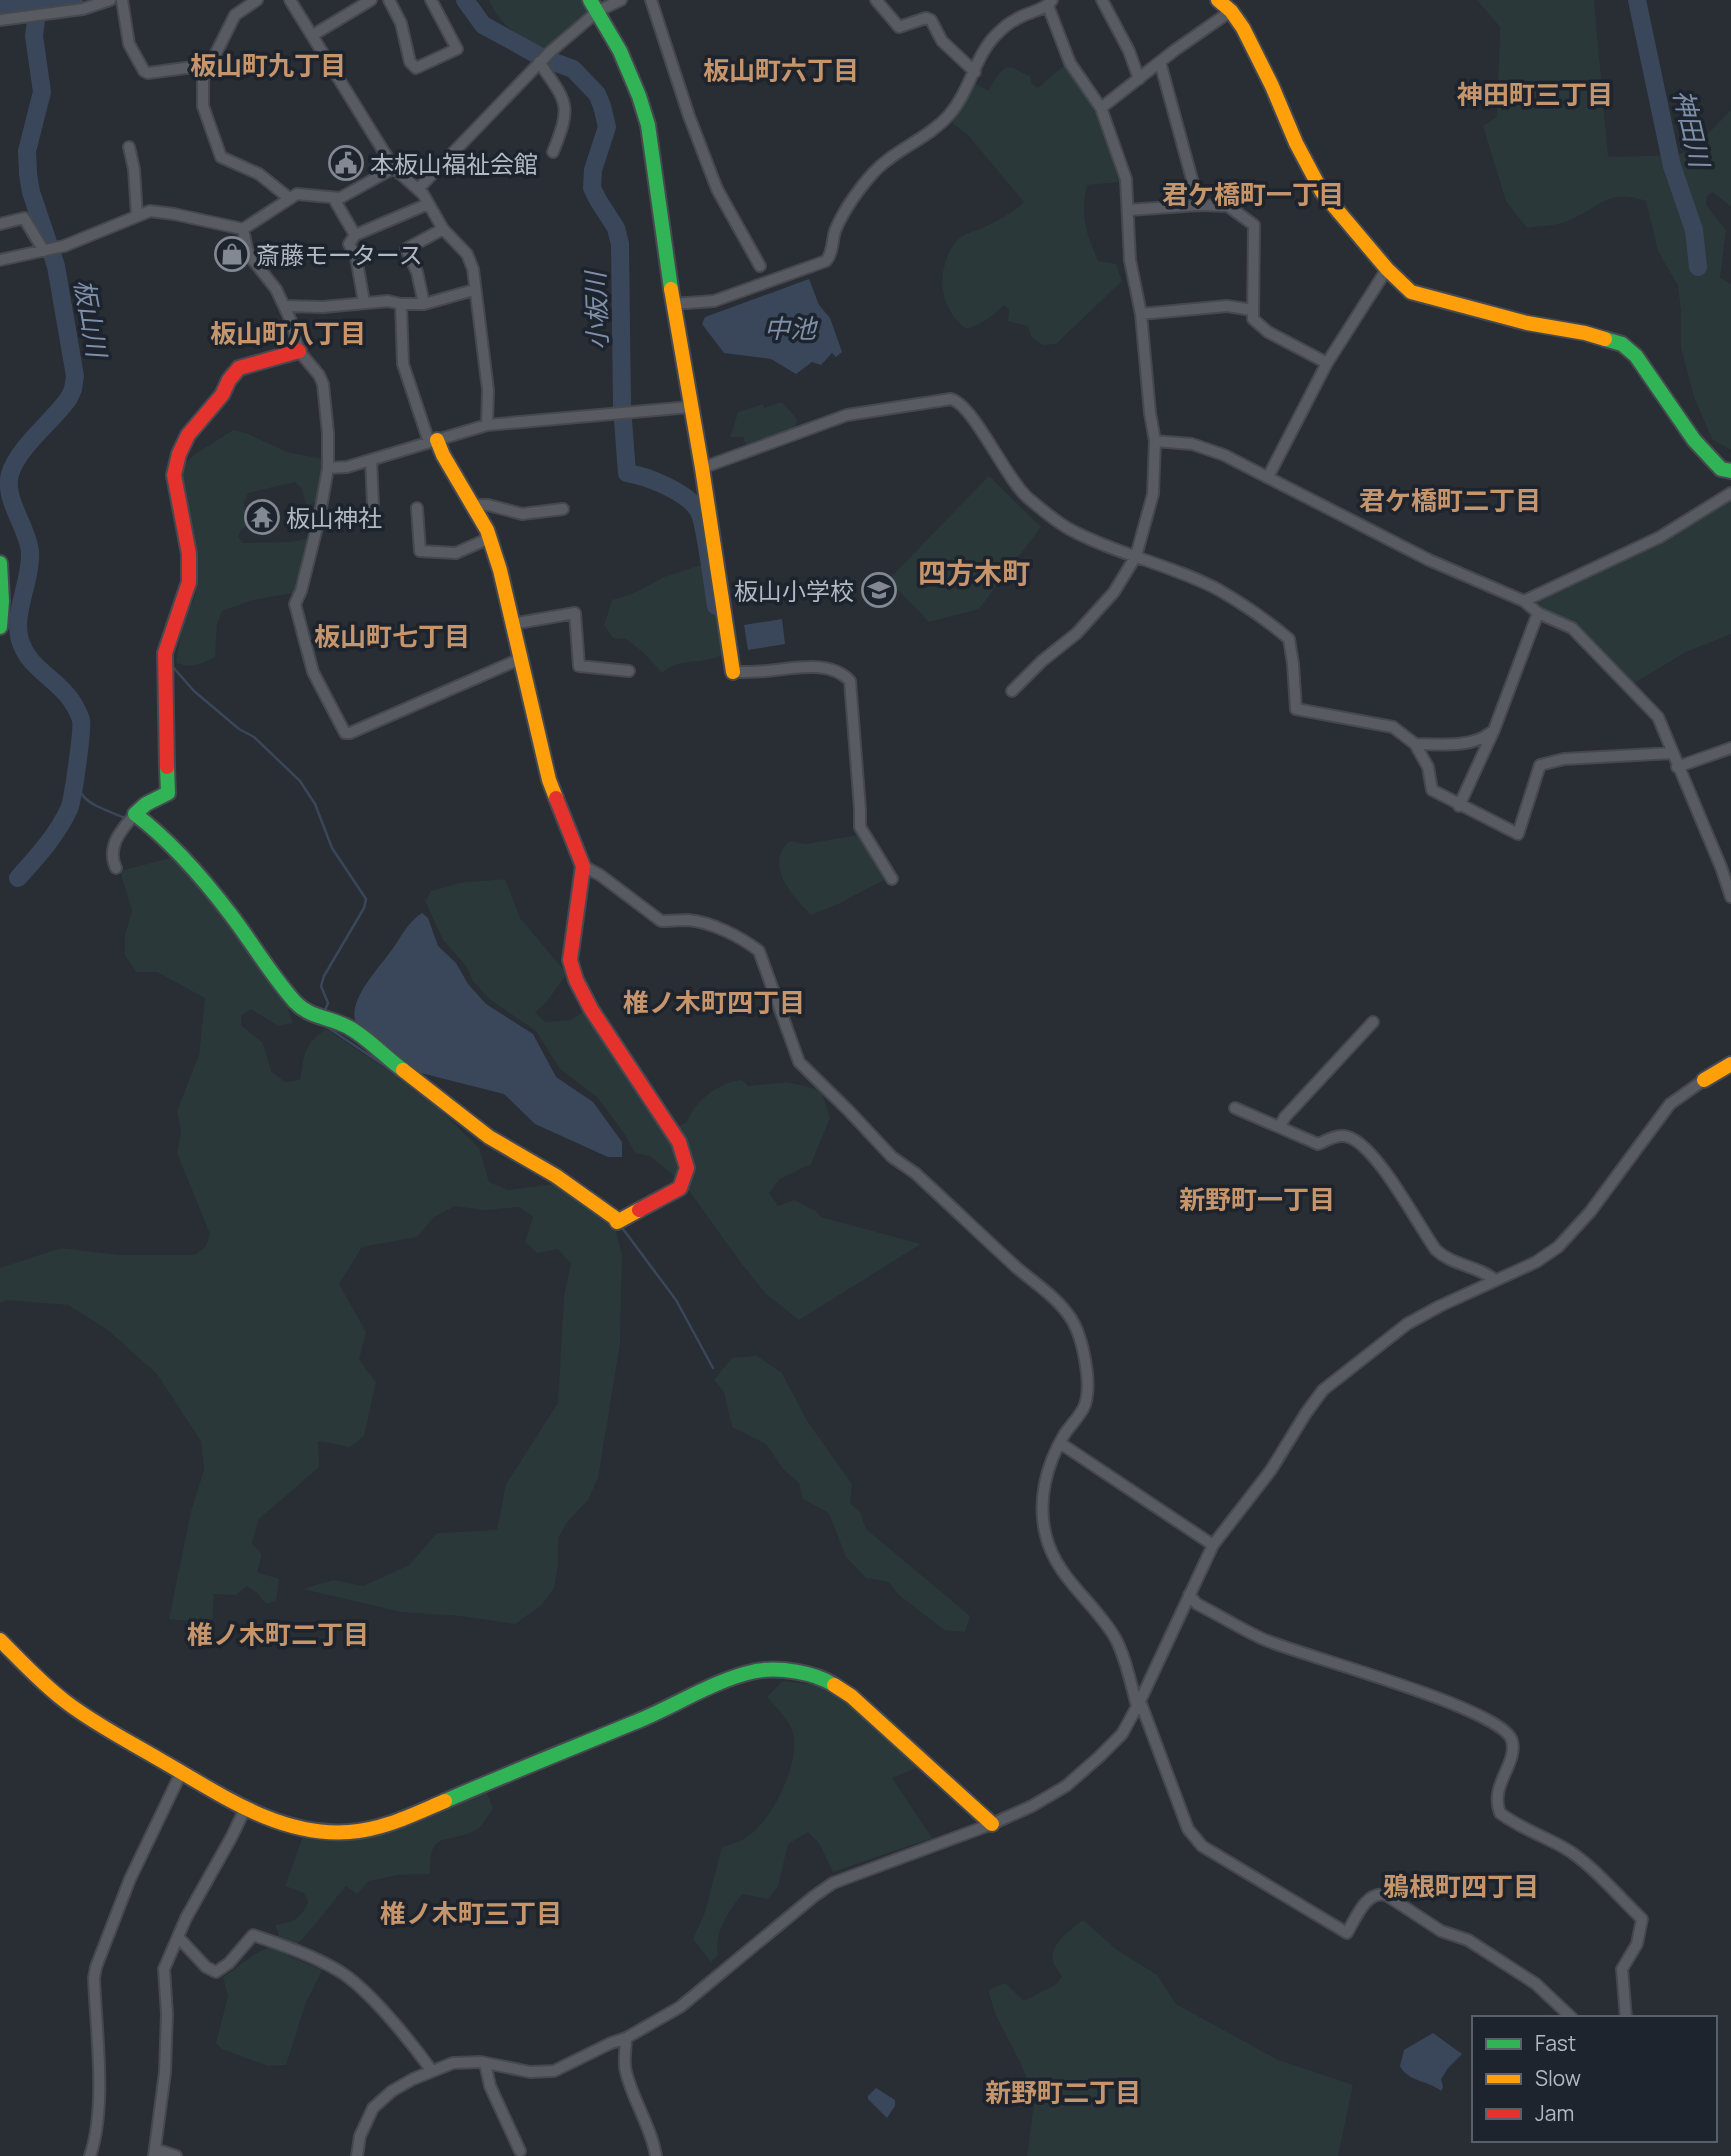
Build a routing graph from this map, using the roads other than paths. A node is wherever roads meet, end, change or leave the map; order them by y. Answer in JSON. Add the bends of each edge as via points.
{"nodes":[{"id":1,"x":110,"y":0,"type":"edge"},
{"id":2,"x":122,"y":0,"type":"edge"},
{"id":3,"x":257,"y":0,"type":"edge"},
{"id":4,"x":290,"y":0,"type":"edge"},
{"id":5,"x":371,"y":0,"type":"edge"},
{"id":6,"x":388,"y":0,"type":"edge"},
{"id":7,"x":430,"y":0,"type":"edge"},
{"id":8,"x":621,"y":0,"type":"edge"},
{"id":9,"x":651,"y":0,"type":"edge"},
{"id":10,"x":876,"y":0,"type":"edge"},
{"id":11,"x":1102,"y":0,"type":"edge"},
{"id":12,"x":1218,"y":0,"type":"edge"},
{"id":13,"x":1050,"y":3,"type":"edge"},
{"id":14,"x":594,"y":6,"type":"edge"},
{"id":15,"x":1231,"y":11,"type":"junction"},
{"id":16,"x":0,"y":20,"type":"edge"},
{"id":17,"x":313,"y":35,"type":"junction"},
{"id":18,"x":540,"y":62,"type":"junction"},
{"id":19,"x":1160,"y":62,"type":"junction"},
{"id":20,"x":208,"y":68,"type":"junction"},
{"id":21,"x":975,"y":72,"type":"junction"},
{"id":22,"x":1139,"y":79,"type":"junction"},
{"id":23,"x":1101,"y":108,"type":"junction"},
{"id":24,"x":129,"y":147,"type":"dead end"},
{"id":25,"x":553,"y":152,"type":"dead end"},
{"id":26,"x":394,"y":168,"type":"junction"},
{"id":27,"x":419,"y":188,"type":"junction"},
{"id":28,"x":289,"y":198,"type":"junction"},
{"id":29,"x":334,"y":199,"type":"junction"},
{"id":30,"x":428,"y":204,"type":"junction"},
{"id":31,"x":1199,"y":205,"type":"junction"},
{"id":32,"x":1129,"y":210,"type":"junction"},
{"id":33,"x":137,"y":216,"type":"junction"},
{"id":34,"x":0,"y":224,"type":"edge"},
{"id":35,"x":243,"y":229,"type":"junction"},
{"id":36,"x":443,"y":229,"type":"junction"},
{"id":37,"x":355,"y":235,"type":"junction"},
{"id":38,"x":44,"y":251,"type":"junction"},
{"id":39,"x":0,"y":260,"type":"edge"},
{"id":40,"x":760,"y":266,"type":"dead end"},
{"id":41,"x":1387,"y":269,"type":"junction"},
{"id":42,"x":474,"y":290,"type":"junction"},
{"id":43,"x":364,"y":302,"type":"junction"},
{"id":44,"x":401,"y":304,"type":"junction"},
{"id":45,"x":424,"y":304,"type":"junction"},
{"id":46,"x":673,"y":304,"type":"junction"},
{"id":47,"x":284,"y":306,"type":"junction"},
{"id":48,"x":1252,"y":310,"type":"junction"},
{"id":49,"x":1141,"y":314,"type":"junction"},
{"id":50,"x":299,"y":351,"type":"junction"},
{"id":51,"x":1327,"y":363,"type":"junction"},
{"id":52,"x":690,"y":407,"type":"junction"},
{"id":53,"x":487,"y":425,"type":"junction"},
{"id":54,"x":433,"y":441,"type":"junction"},
{"id":55,"x":1155,"y":441,"type":"junction"},
{"id":56,"x":371,"y":460,"type":"junction"},
{"id":57,"x":328,"y":468,"type":"junction"},
{"id":58,"x":702,"y":468,"type":"junction"},
{"id":59,"x":1731,"y":471,"type":"edge"},
{"id":60,"x":1268,"y":477,"type":"junction"},
{"id":61,"x":1731,"y":493,"type":"edge"},
{"id":62,"x":373,"y":504,"type":"dead end"},
{"id":63,"x":474,"y":505,"type":"junction"},
{"id":64,"x":417,"y":508,"type":"dead end"},
{"id":65,"x":563,"y":509,"type":"dead end"},
{"id":66,"x":490,"y":538,"type":"junction"},
{"id":67,"x":1136,"y":556,"type":"junction"},
{"id":68,"x":0,"y":563,"type":"edge"},
{"id":69,"x":1524,"y":601,"type":"junction"},
{"id":70,"x":1538,"y":613,"type":"junction"},
{"id":71,"x":512,"y":624,"type":"junction"},
{"id":72,"x":0,"y":627,"type":"edge"},
{"id":73,"x":520,"y":659,"type":"junction"},
{"id":74,"x":629,"y":671,"type":"dead end"},
{"id":75,"x":733,"y":672,"type":"joint"},
{"id":76,"x":1012,"y":691,"type":"dead end"},
{"id":77,"x":1494,"y":730,"type":"junction"},
{"id":78,"x":1415,"y":744,"type":"junction"},
{"id":79,"x":1731,"y":748,"type":"edge"},
{"id":80,"x":1673,"y":753,"type":"junction"},
{"id":81,"x":1677,"y":767,"type":"junction"},
{"id":82,"x":1459,"y":806,"type":"junction"},
{"id":83,"x":135,"y":814,"type":"junction"},
{"id":84,"x":583,"y":866,"type":"junction"},
{"id":85,"x":116,"y":868,"type":"dead end"},
{"id":86,"x":892,"y":879,"type":"dead end"},
{"id":87,"x":1731,"y":897,"type":"edge"},
{"id":88,"x":1373,"y":1022,"type":"dead end"},
{"id":89,"x":1731,"y":1064,"type":"edge"},
{"id":90,"x":1704,"y":1080,"type":"joint"},
{"id":91,"x":1234,"y":1108,"type":"dead end"},
{"id":92,"x":1280,"y":1126,"type":"junction"},
{"id":93,"x":1495,"y":1280,"type":"junction"},
{"id":94,"x":1060,"y":1443,"type":"junction"},
{"id":95,"x":1213,"y":1545,"type":"junction"},
{"id":96,"x":1189,"y":1595,"type":"junction"},
{"id":97,"x":0,"y":1640,"type":"edge"},
{"id":98,"x":1139,"y":1704,"type":"junction"},
{"id":99,"x":182,"y":1772,"type":"junction"},
{"id":100,"x":245,"y":1809,"type":"junction"},
{"id":101,"x":992,"y":1824,"type":"junction"},
{"id":102,"x":178,"y":1937,"type":"junction"},
{"id":103,"x":1571,"y":2016,"type":"edge"},
{"id":104,"x":1626,"y":2016,"type":"edge"},
{"id":105,"x":626,"y":2038,"type":"junction"},
{"id":106,"x":485,"y":2063,"type":"junction"},
{"id":107,"x":432,"y":2071,"type":"junction"},
{"id":108,"x":520,"y":2151,"type":"dead end"},
{"id":109,"x":154,"y":2152,"type":"edge"},
{"id":110,"x":90,"y":2156,"type":"edge"},
{"id":111,"x":176,"y":2156,"type":"edge"},
{"id":112,"x":357,"y":2156,"type":"edge"},
{"id":113,"x":656,"y":2156,"type":"edge"}],
"edges":[{"from":1,"to":16,"type":"street","via":[[83,9]]},
{"from":2,"to":20,"type":"street","via":[[129,44],[144,71]]},
{"from":3,"to":20,"type":"street","via":[[235,15]]},
{"from":4,"to":17,"type":"street"},
{"from":5,"to":17,"type":"street"},
{"from":6,"to":7,"type":"street","via":[[416,68],[457,49]]},
{"from":8,"to":14,"type":"street"},
{"from":9,"to":40,"type":"street","via":[[717,189]]},
{"from":10,"to":21,"type":"street","via":[[899,27],[931,20],[942,41]]},
{"from":11,"to":22,"type":"street"},
{"from":12,"to":15,"type":"street"},
{"from":13,"to":21,"type":"street","via":[[996,34]]},
{"from":13,"to":23,"type":"street","via":[[1070,63]]},
{"from":14,"to":18,"type":"street"},
{"from":14,"to":46,"type":"street","via":[[629,70],[648,125]]},
{"from":15,"to":19,"type":"street"},
{"from":15,"to":41,"type":"street","via":[[1249,39],[1322,192]]},
{"from":17,"to":26,"type":"street"},
{"from":18,"to":25,"type":"street","via":[[566,108],[566,121]]},
{"from":18,"to":27,"type":"street"},
{"from":19,"to":22,"type":"street"},
{"from":19,"to":31,"type":"street"},
{"from":20,"to":28,"type":"street","via":[[201,86],[203,106],[221,157],[259,174]]},
{"from":21,"to":46,"type":"street","via":[[961,101],[946,118],[894,153],[860,189],[845,209],[826,261],[714,301]]},
{"from":22,"to":23,"type":"street"},
{"from":23,"to":32,"type":"street","via":[[1126,179]]},
{"from":24,"to":33,"type":"street"},
{"from":26,"to":27,"type":"street"},
{"from":26,"to":29,"type":"street"},
{"from":27,"to":30,"type":"street"},
{"from":28,"to":29,"type":"street","via":[[297,194]]},
{"from":28,"to":35,"type":"street"},
{"from":29,"to":37,"type":"street"},
{"from":30,"to":36,"type":"street"},
{"from":30,"to":37,"type":"street"},
{"from":31,"to":32,"type":"street"},
{"from":31,"to":48,"type":"street","via":[[1228,206],[1254,225]]},
{"from":32,"to":49,"type":"street","via":[[1130,260]]},
{"from":33,"to":35,"type":"street","via":[[162,212]]},
{"from":33,"to":38,"type":"street"},
{"from":34,"to":38,"type":"street","via":[[24,218]]},
{"from":35,"to":47,"type":"street","via":[[252,259],[271,280]]},
{"from":36,"to":42,"type":"street","via":[[467,254]]},
{"from":36,"to":45,"type":"street","via":[[406,249]]},
{"from":37,"to":43,"type":"street","via":[[349,244],[356,257]]},
{"from":38,"to":39,"type":"street"},
{"from":41,"to":51,"type":"street"},
{"from":41,"to":59,"type":"street","via":[[1411,292],[1424,297],[1622,344],[1636,356],[1694,440],[1721,469]]},
{"from":42,"to":45,"type":"street"},
{"from":42,"to":53,"type":"street","via":[[488,390]]},
{"from":43,"to":44,"type":"street"},
{"from":43,"to":47,"type":"street"},
{"from":44,"to":45,"type":"street"},
{"from":44,"to":54,"type":"street","via":[[403,364]]},
{"from":46,"to":52,"type":"street"},
{"from":47,"to":50,"type":"street"},
{"from":48,"to":49,"type":"street","via":[[1227,306]]},
{"from":48,"to":51,"type":"street","via":[[1253,320],[1268,332]]},
{"from":49,"to":55,"type":"street"},
{"from":50,"to":57,"type":"street","via":[[323,384]]},
{"from":50,"to":83,"type":"street","via":[[239,368],[179,454],[174,475],[189,554],[189,582],[165,653],[168,793]]},
{"from":51,"to":60,"type":"street"},
{"from":52,"to":53,"type":"street"},
{"from":52,"to":58,"type":"street"},
{"from":53,"to":54,"type":"street"},
{"from":54,"to":56,"type":"street"},
{"from":54,"to":63,"type":"street"},
{"from":55,"to":60,"type":"street","via":[[1208,449]]},
{"from":55,"to":67,"type":"street","via":[[1153,494]]},
{"from":56,"to":57,"type":"street"},
{"from":56,"to":62,"type":"street"},
{"from":57,"to":73,"type":"street","via":[[295,604],[313,672],[345,733]]},
{"from":58,"to":67,"type":"street","via":[[847,415],[951,398],[968,412],[1026,497],[1068,529]]},
{"from":58,"to":75,"type":"street"},
{"from":60,"to":69,"type":"street","via":[[1429,560]]},
{"from":61,"to":69,"type":"street","via":[[1660,537]]},
{"from":63,"to":65,"type":"street","via":[[522,514]]},
{"from":63,"to":66,"type":"street"},
{"from":64,"to":66,"type":"street","via":[[420,551],[456,553]]},
{"from":66,"to":71,"type":"street"},
{"from":67,"to":76,"type":"street","via":[[1114,592],[1077,633]]},
{"from":67,"to":78,"type":"street","via":[[1218,590],[1289,639],[1296,709],[1393,727]]},
{"from":68,"to":72,"type":"street"},
{"from":69,"to":70,"type":"street"},
{"from":70,"to":77,"type":"street"},
{"from":70,"to":80,"type":"street","via":[[1572,628],[1658,717]]},
{"from":71,"to":73,"type":"street"},
{"from":71,"to":74,"type":"street","via":[[575,613],[579,666]]},
{"from":73,"to":84,"type":"street","via":[[549,780]]},
{"from":75,"to":86,"type":"street","via":[[824,668],[843,673],[850,681],[860,827]]},
{"from":77,"to":78,"type":"street","via":[[1482,740]]},
{"from":77,"to":82,"type":"street"},
{"from":78,"to":82,"type":"street","via":[[1428,767],[1432,790]]},
{"from":79,"to":81,"type":"street"},
{"from":80,"to":81,"type":"street"},
{"from":80,"to":82,"type":"street","via":[[1564,759],[1540,765],[1518,834]]},
{"from":81,"to":87,"type":"street"},
{"from":83,"to":84,"type":"street","via":[[181,855],[297,1004],[310,1014],[348,1027],[489,1137],[556,1176],[617,1222],[680,1188],[687,1168],[679,1142],[576,980],[570,960]]},
{"from":83,"to":85,"type":"street","via":[[114,843]]},
{"from":84,"to":94,"type":"street","via":[[661,921],[704,923],[759,951],[799,1062],[891,1157],[915,1173],[1071,1317],[1084,1354],[1087,1387],[1084,1407]]},
{"from":88,"to":92,"type":"street"},
{"from":89,"to":90,"type":"street"},
{"from":90,"to":93,"type":"street","via":[[1670,1104],[1568,1237],[1536,1262]]},
{"from":91,"to":92,"type":"street"},
{"from":92,"to":93,"type":"street","via":[[1318,1144],[1338,1136],[1360,1143],[1436,1250]]},
{"from":93,"to":95,"type":"street","via":[[1407,1324],[1323,1390],[1271,1470]]},
{"from":94,"to":95,"type":"street"},
{"from":94,"to":98,"type":"street","via":[[1044,1489],[1046,1536],[1059,1569],[1116,1639]]},
{"from":95,"to":96,"type":"street"},
{"from":96,"to":98,"type":"street"},
{"from":96,"to":104,"type":"street","via":[[1197,1604],[1262,1639],[1428,1693],[1508,1735],[1512,1751],[1497,1797],[1500,1813],[1572,1853],[1642,1919],[1637,1944],[1622,1969]]},
{"from":97,"to":99,"type":"street","via":[[65,1702]]},
{"from":98,"to":101,"type":"street","via":[[1122,1734],[1066,1786]]},
{"from":98,"to":103,"type":"street","via":[[1188,1829],[1202,1846],[1347,1933],[1371,1896],[1386,1895],[1536,1984]]},
{"from":99,"to":100,"type":"street"},
{"from":99,"to":110,"type":"street","via":[[130,1879],[96,1967],[100,2113]]},
{"from":100,"to":101,"type":"street","via":[[288,1826],[320,1831],[349,1832],[388,1825],[717,1684],[757,1671],[783,1671],[825,1679],[851,1696]]},
{"from":100,"to":102,"type":"street"},
{"from":101,"to":105,"type":"street","via":[[833,1883],[680,2007]]},
{"from":102,"to":107,"type":"street","via":[[216,1972],[253,1935],[312,1957],[363,1991]]},
{"from":102,"to":109,"type":"street","via":[[164,1969],[165,2073]]},
{"from":105,"to":106,"type":"street","via":[[554,2071],[530,2072]]},
{"from":105,"to":113,"type":"street","via":[[625,2069],[653,2137]]},
{"from":106,"to":107,"type":"street","via":[[453,2063]]},
{"from":106,"to":108,"type":"street","via":[[489,2086]]},
{"from":107,"to":112,"type":"street","via":[[392,2091],[373,2108]]},
{"from":109,"to":111,"type":"street"}]}
